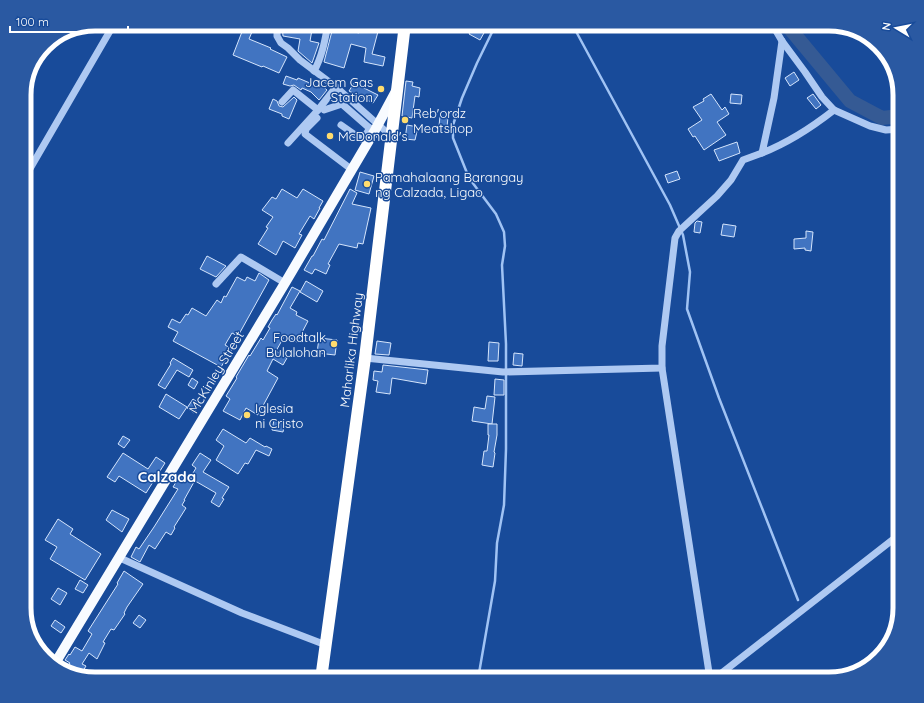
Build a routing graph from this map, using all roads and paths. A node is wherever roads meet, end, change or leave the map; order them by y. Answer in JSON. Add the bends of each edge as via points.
{"nodes":[{"id":1,"x":110,"y":31,"type":"edge"},
{"id":2,"x":277,"y":31,"type":"edge"},
{"id":3,"x":326,"y":31,"type":"edge"},
{"id":4,"x":404,"y":31,"type":"edge"},
{"id":5,"x":776,"y":31,"type":"edge"},
{"id":6,"x":782,"y":41,"type":"junction"},
{"id":7,"x":314,"y":71,"type":"junction"},
{"id":8,"x":336,"y":87,"type":"junction"},
{"id":9,"x":396,"y":91,"type":"junction"},
{"id":10,"x":282,"y":102,"type":"dead end"},
{"id":11,"x":834,"y":110,"type":"junction"},
{"id":12,"x":319,"y":113,"type":"junction"},
{"id":13,"x":341,"y":125,"type":"dead end"},
{"id":14,"x":374,"y":128,"type":"junction"},
{"id":15,"x":893,"y":130,"type":"edge"},
{"id":16,"x":391,"y":136,"type":"junction"},
{"id":17,"x":288,"y":143,"type":"dead end"},
{"id":18,"x":762,"y":152,"type":"junction"},
{"id":19,"x":31,"y":167,"type":"edge"},
{"id":20,"x":351,"y":170,"type":"junction"},
{"id":21,"x":285,"y":283,"type":"junction"},
{"id":22,"x":216,"y":284,"type":"dead end"},
{"id":23,"x":365,"y":358,"type":"junction"},
{"id":24,"x":662,"y":368,"type":"junction"},
{"id":25,"x":893,"y":539,"type":"edge"},
{"id":26,"x":120,"y":558,"type":"junction"},
{"id":27,"x":326,"y":644,"type":"junction"},
{"id":28,"x":57,"y":660,"type":"edge"},
{"id":29,"x":322,"y":672,"type":"edge"},
{"id":30,"x":709,"y":672,"type":"edge"},
{"id":31,"x":723,"y":672,"type":"edge"}],
"edges":[{"from":1,"to":19,"type":"street"},
{"from":2,"to":7,"type":"street","via":[[281,43]]},
{"from":3,"to":7,"type":"street"},
{"from":4,"to":9,"type":"highway","name":"Maharlika Highway"},
{"from":5,"to":6,"type":"street"},
{"from":6,"to":11,"type":"street"},
{"from":6,"to":18,"type":"street","via":[[774,98]]},
{"from":7,"to":8,"type":"street"},
{"from":8,"to":12,"type":"street"},
{"from":8,"to":14,"type":"street"},
{"from":9,"to":14,"type":"main road","name":"McKinley Street"},
{"from":9,"to":16,"type":"highway","name":"Maharlika Highway"},
{"from":10,"to":12,"type":"street","via":[[293,90]]},
{"from":11,"to":15,"type":"street","via":[[870,126]]},
{"from":11,"to":18,"type":"street","via":[[811,128],[782,145]]},
{"from":12,"to":14,"type":"street","via":[[342,104]]},
{"from":12,"to":17,"type":"street"},
{"from":12,"to":20,"type":"street","via":[[305,134]]},
{"from":13,"to":14,"type":"street","via":[[361,139]]},
{"from":14,"to":16,"type":"street"},
{"from":14,"to":20,"type":"main road","name":"McKinley Street"},
{"from":16,"to":23,"type":"highway","name":"Maharlika Highway"},
{"from":18,"to":24,"type":"street","via":[[743,160],[731,180],[675,238],[662,346]]},
{"from":20,"to":21,"type":"main road","name":"McKinley Street"},
{"from":21,"to":22,"type":"street","via":[[241,257]]},
{"from":21,"to":26,"type":"main road","name":"McKinley Street"},
{"from":23,"to":24,"type":"street","via":[[503,372]]},
{"from":23,"to":27,"type":"highway","name":"Maharlika Highway"},
{"from":24,"to":30,"type":"street"},
{"from":25,"to":31,"type":"street"},
{"from":26,"to":27,"type":"street","via":[[242,613]]},
{"from":26,"to":28,"type":"main road","name":"McKinley Street"},
{"from":27,"to":29,"type":"highway","name":"Maharlika Highway"}]}
